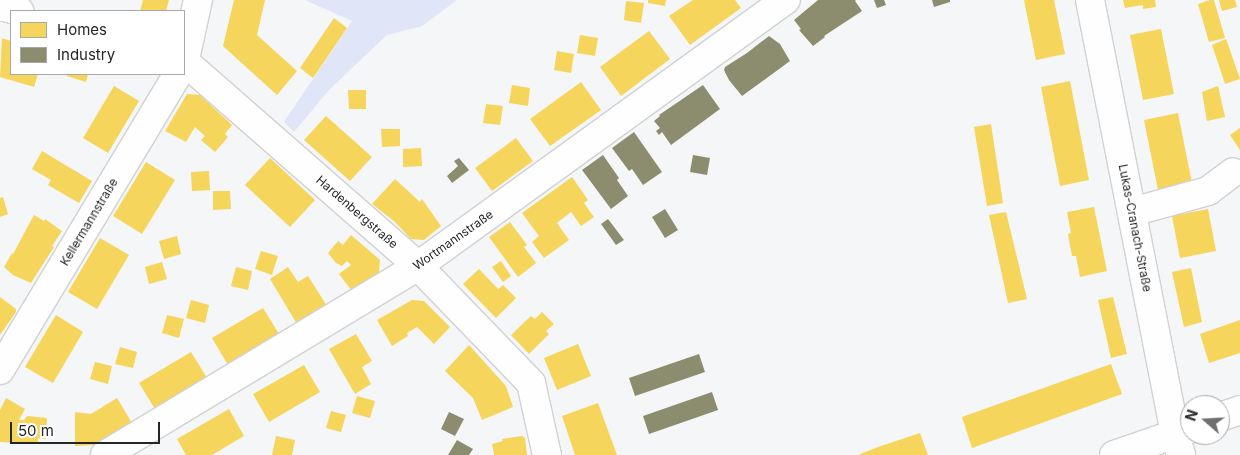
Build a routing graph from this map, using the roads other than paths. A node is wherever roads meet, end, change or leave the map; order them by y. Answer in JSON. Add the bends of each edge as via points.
{"nodes":[{"id":1,"x":198,"y":0,"type":"edge"},
{"id":2,"x":786,"y":0,"type":"edge"},
{"id":3,"x":1090,"y":0,"type":"edge"},
{"id":4,"x":0,"y":6,"type":"edge"},
{"id":5,"x":15,"y":10,"type":"edge"},
{"id":6,"x":185,"y":56,"type":"edge"},
{"id":7,"x":185,"y":67,"type":"edge"},
{"id":8,"x":177,"y":75,"type":"edge"},
{"id":9,"x":1233,"y":172,"type":"dead end"},
{"id":10,"x":1132,"y":212,"type":"junction"},
{"id":11,"x":418,"y":266,"type":"junction"},
{"id":12,"x":0,"y":370,"type":"edge"},
{"id":13,"x":1180,"y":430,"type":"edge"},
{"id":14,"x":1180,"y":439,"type":"edge"},
{"id":15,"x":106,"y":455,"type":"edge"},
{"id":16,"x":547,"y":455,"type":"edge"},
{"id":17,"x":1114,"y":455,"type":"edge"}],
"edges":[{"from":1,"to":6,"type":"street","name":"Kellermannstraße"},
{"from":2,"to":11,"type":"street","name":"Wortmannstraße"},
{"from":3,"to":10,"type":"street","name":"Lukas-Cranach-Straße"},
{"from":4,"to":5,"type":"street"},
{"from":7,"to":11,"type":"street","name":"Hardenbergstraße"},
{"from":8,"to":12,"type":"street","name":"Kellermannstraße"},
{"from":9,"to":10,"type":"street","via":[[1208,191]]},
{"from":10,"to":13,"type":"street","name":"Lukas-Cranach-Straße"},
{"from":11,"to":15,"type":"street","name":"Wortmannstraße"},
{"from":11,"to":16,"type":"street","name":"Hardenbergstraße","via":[[531,383]]},
{"from":14,"to":17,"type":"street"}]}
